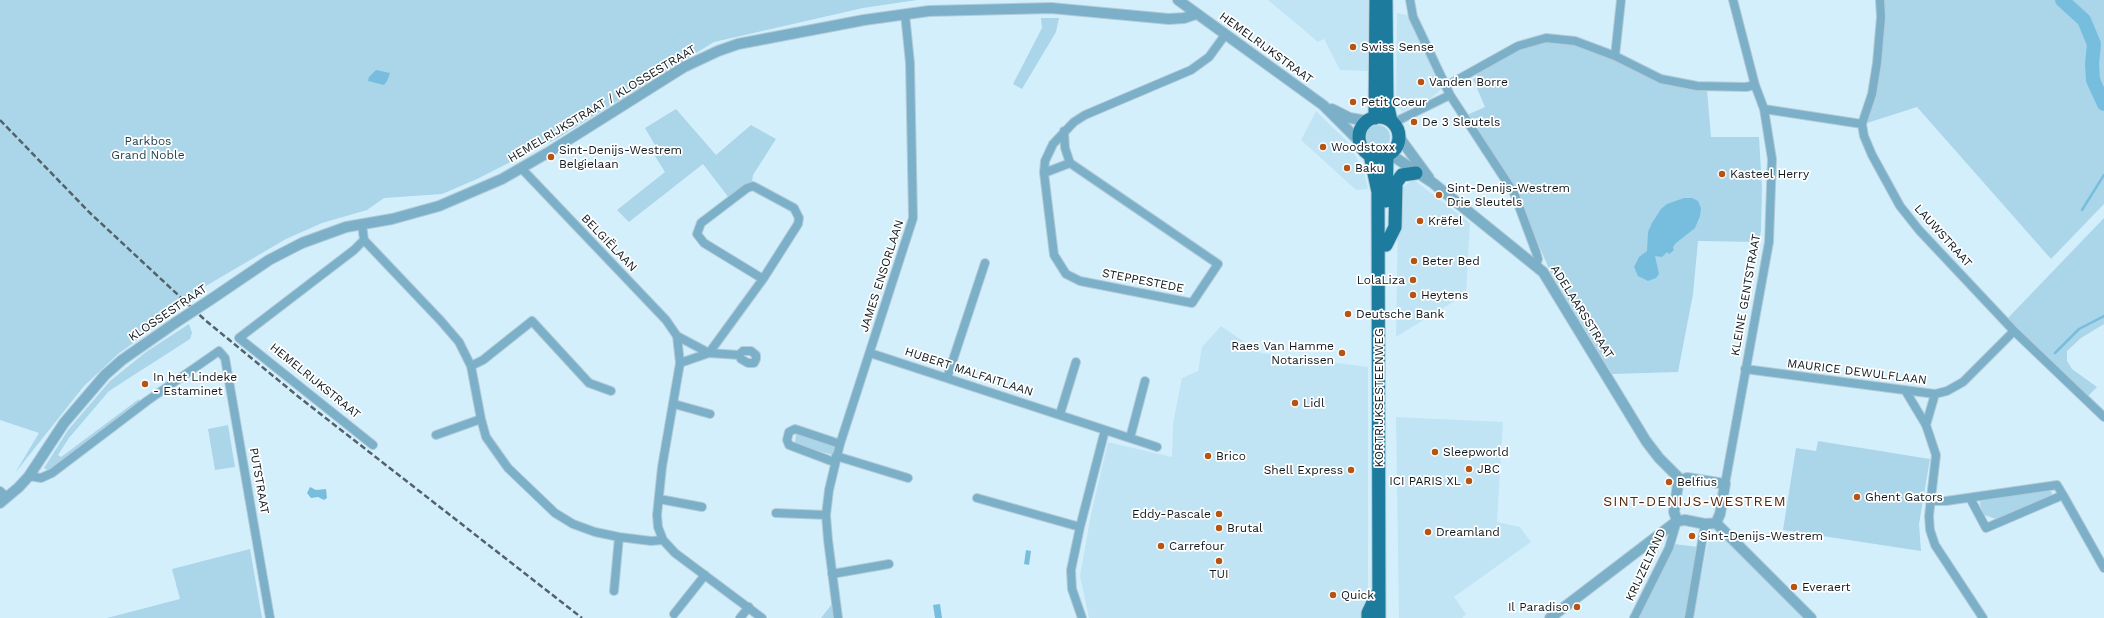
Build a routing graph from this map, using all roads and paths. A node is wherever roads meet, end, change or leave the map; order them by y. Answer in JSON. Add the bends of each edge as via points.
{"nodes":[{"id":1,"x":1178,"y":0,"type":"edge"},
{"id":2,"x":1376,"y":0,"type":"edge"},
{"id":3,"x":1386,"y":0,"type":"edge"},
{"id":4,"x":1410,"y":0,"type":"edge"},
{"id":5,"x":1621,"y":0,"type":"edge"},
{"id":6,"x":1733,"y":0,"type":"edge"},
{"id":7,"x":1880,"y":0,"type":"edge"},
{"id":8,"x":1052,"y":4,"type":"edge"},
{"id":9,"x":905,"y":14,"type":"junction"},
{"id":10,"x":1196,"y":14,"type":"junction"},
{"id":11,"x":1225,"y":35,"type":"junction"},
{"id":12,"x":1615,"y":56,"type":"junction"},
{"id":13,"x":1755,"y":85,"type":"junction"},
{"id":14,"x":1446,"y":86,"type":"junction"},
{"id":15,"x":1450,"y":95,"type":"junction"},
{"id":16,"x":1323,"y":105,"type":"junction"},
{"id":17,"x":1764,"y":109,"type":"junction"},
{"id":18,"x":1371,"y":119,"type":"junction"},
{"id":19,"x":1392,"y":122,"type":"junction"},
{"id":20,"x":1862,"y":124,"type":"junction"},
{"id":21,"x":1064,"y":131,"type":"junction"},
{"id":22,"x":1399,"y":138,"type":"junction"},
{"id":23,"x":1359,"y":141,"type":"junction"},
{"id":24,"x":1389,"y":154,"type":"junction"},
{"id":25,"x":1370,"y":155,"type":"junction"},
{"id":26,"x":1070,"y":163,"type":"junction"},
{"id":27,"x":522,"y":169,"type":"junction"},
{"id":28,"x":1044,"y":173,"type":"junction"},
{"id":29,"x":1416,"y":173,"type":"junction"},
{"id":30,"x":1433,"y":183,"type":"junction"},
{"id":31,"x":362,"y":224,"type":"junction"},
{"id":32,"x":364,"y":240,"type":"junction"},
{"id":33,"x":1386,"y":245,"type":"junction"},
{"id":34,"x":985,"y":263,"type":"dead end"},
{"id":35,"x":1536,"y":265,"type":"junction"},
{"id":36,"x":763,"y":279,"type":"junction"},
{"id":37,"x":2014,"y":331,"type":"junction"},
{"id":38,"x":676,"y":336,"type":"junction"},
{"id":39,"x":710,"y":353,"type":"junction"},
{"id":40,"x":870,"y":353,"type":"junction"},
{"id":41,"x":739,"y":356,"type":"dead end"},
{"id":42,"x":1076,"y":362,"type":"dead end"},
{"id":43,"x":680,"y":363,"type":"junction"},
{"id":44,"x":471,"y":366,"type":"junction"},
{"id":45,"x":1745,"y":369,"type":"junction"},
{"id":46,"x":947,"y":378,"type":"junction"},
{"id":47,"x":1146,"y":381,"type":"dead end"},
{"id":48,"x":1905,"y":390,"type":"junction"},
{"id":49,"x":611,"y":391,"type":"dead end"},
{"id":50,"x":1935,"y":394,"type":"junction"},
{"id":51,"x":674,"y":404,"type":"junction"},
{"id":52,"x":710,"y":414,"type":"dead end"},
{"id":53,"x":1060,"y":414,"type":"junction"},
{"id":54,"x":2104,"y":417,"type":"edge"},
{"id":55,"x":481,"y":419,"type":"junction"},
{"id":56,"x":1926,"y":425,"type":"junction"},
{"id":57,"x":1105,"y":430,"type":"junction"},
{"id":58,"x":436,"y":435,"type":"dead end"},
{"id":59,"x":1130,"y":438,"type":"junction"},
{"id":60,"x":840,"y":444,"type":"junction"},
{"id":61,"x":374,"y":445,"type":"dead end"},
{"id":62,"x":1157,"y":447,"type":"dead end"},
{"id":63,"x":835,"y":459,"type":"junction"},
{"id":64,"x":29,"y":476,"type":"junction"},
{"id":65,"x":908,"y":478,"type":"dead end"},
{"id":66,"x":1681,"y":480,"type":"junction"},
{"id":67,"x":1725,"y":484,"type":"junction"},
{"id":68,"x":2063,"y":494,"type":"junction"},
{"id":69,"x":2,"y":497,"type":"edge"},
{"id":70,"x":977,"y":498,"type":"dead end"},
{"id":71,"x":1970,"y":498,"type":"junction"},
{"id":72,"x":659,"y":499,"type":"junction"},
{"id":73,"x":1931,"y":501,"type":"junction"},
{"id":74,"x":702,"y":507,"type":"dead end"},
{"id":75,"x":776,"y":513,"type":"dead end"},
{"id":76,"x":826,"y":515,"type":"junction"},
{"id":77,"x":1677,"y":521,"type":"junction"},
{"id":78,"x":1716,"y":523,"type":"junction"},
{"id":79,"x":1705,"y":524,"type":"junction"},
{"id":80,"x":1080,"y":527,"type":"junction"},
{"id":81,"x":619,"y":537,"type":"junction"},
{"id":82,"x":662,"y":540,"type":"junction"},
{"id":83,"x":889,"y":564,"type":"dead end"},
{"id":84,"x":2104,"y":568,"type":"edge"},
{"id":85,"x":832,"y":574,"type":"junction"},
{"id":86,"x":705,"y":575,"type":"junction"},
{"id":87,"x":1379,"y":589,"type":"junction"},
{"id":88,"x":614,"y":591,"type":"dead end"},
{"id":89,"x":749,"y":608,"type":"junction"},
{"id":90,"x":674,"y":614,"type":"dead end"},
{"id":91,"x":270,"y":618,"type":"edge"},
{"id":92,"x":740,"y":618,"type":"edge"},
{"id":93,"x":762,"y":618,"type":"edge"},
{"id":94,"x":838,"y":618,"type":"edge"},
{"id":95,"x":1082,"y":618,"type":"edge"},
{"id":96,"x":1368,"y":618,"type":"edge"},
{"id":97,"x":1379,"y":618,"type":"edge"},
{"id":98,"x":1386,"y":618,"type":"edge"},
{"id":99,"x":1550,"y":618,"type":"edge"},
{"id":100,"x":1634,"y":618,"type":"edge"},
{"id":101,"x":1689,"y":618,"type":"edge"},
{"id":102,"x":1811,"y":618,"type":"edge"},
{"id":103,"x":1983,"y":618,"type":"edge"}],
"edges":[{"from":1,"to":10,"type":"street","name":"HEMELRIJKSTRAAT"},
{"from":2,"to":18,"type":"main road"},
{"from":3,"to":19,"type":"main road","via":[[1387,103]]},
{"from":4,"to":14,"type":"street","via":[[1413,17]]},
{"from":5,"to":12,"type":"street"},
{"from":6,"to":13,"type":"street","name":"KLEINE GENTSTRAAT"},
{"from":7,"to":20,"type":"street","via":[[1877,63],[1872,94]]},
{"from":8,"to":9,"type":"street","name":"HEMELRIJKSTRAAT / KLOSSESTRAAT"},
{"from":8,"to":10,"type":"street","via":[[1169,19]]},
{"from":9,"to":27,"type":"street","name":"HEMELRIJKSTRAAT / KLOSSESTRAAT","via":[[758,40],[718,51],[684,67]]},
{"from":9,"to":40,"type":"street","name":"JAMES ENSORLAAN","via":[[910,63],[914,218]]},
{"from":10,"to":11,"type":"street","name":"HEMELRIJKSTRAAT"},
{"from":11,"to":16,"type":"street","name":"HEMELRIJKSTRAAT"},
{"from":11,"to":21,"type":"street","name":"STEPPESTEDE","via":[[1208,57],[1191,70],[1085,115]]},
{"from":12,"to":13,"type":"street","via":[[1661,79],[1697,86]]},
{"from":12,"to":14,"type":"street","via":[[1575,41],[1546,38],[1518,46]]},
{"from":13,"to":17,"type":"street","name":"KLEINE GENTSTRAAT"},
{"from":14,"to":15,"type":"street"},
{"from":15,"to":19,"type":"street"},
{"from":15,"to":35,"type":"street","via":[[1514,193],[1536,252]]},
{"from":16,"to":18,"type":"street","name":"HEMELRIJKSTRAAT","via":[[1350,118]]},
{"from":16,"to":23,"type":"street","name":"HEMELRIJKSTRAAT"},
{"from":17,"to":20,"type":"street"},
{"from":17,"to":45,"type":"street","name":"KLEINE GENTSTRAAT","via":[[1772,159],[1769,242]]},
{"from":18,"to":19,"type":"main road","via":[[1383,117]]},
{"from":18,"to":23,"type":"main road","via":[[1362,127]]},
{"from":19,"to":22,"type":"main road"},
{"from":20,"to":37,"type":"street","name":"LAUWSTRAAT","via":[[1872,155],[1911,221]]},
{"from":21,"to":26,"type":"street","via":[[1064,148]]},
{"from":21,"to":28,"type":"street","name":"STEPPESTEDE","via":[[1053,144],[1045,161]]},
{"from":22,"to":24,"type":"main road"},
{"from":22,"to":30,"type":"street","name":"ADELAARSSTRAAT"},
{"from":23,"to":25,"type":"main road"},
{"from":24,"to":25,"type":"main road","via":[[1382,157]]},
{"from":24,"to":29,"type":"street","name":"ADELAARSSTRAAT"},
{"from":24,"to":33,"type":"main road","name":"KORTRIJKSESTEENWEG"},
{"from":25,"to":87,"type":"main road","name":"KORTRIJKSESTEENWEG","via":[[1378,192]]},
{"from":26,"to":28,"type":"street"},
{"from":26,"to":28,"type":"street","name":"STEPPESTEDE","via":[[1218,264],[1192,302],[1080,281],[1066,274],[1054,255]]},
{"from":27,"to":31,"type":"street","name":"HEMELRIJKSTRAAT / KLOSSESTRAAT","via":[[439,206]]},
{"from":27,"to":38,"type":"street","name":"BELGIËLAAN","via":[[666,320]]},
{"from":29,"to":30,"type":"street","name":"ADELAARSSTRAAT"},
{"from":29,"to":33,"type":"main road","via":[[1402,176],[1396,183],[1395,227]]},
{"from":30,"to":35,"type":"street","name":"ADELAARSSTRAAT"},
{"from":31,"to":32,"type":"street"},
{"from":31,"to":64,"type":"street","name":"KLOSSESTRAAT","bridge":true,"via":[[318,236],[284,252],[122,360],[89,391]]},
{"from":32,"to":44,"type":"street","via":[[459,342]]},
{"from":32,"to":61,"type":"street","name":"HEMELRIJKSTRAAT","via":[[239,338]]},
{"from":33,"to":98,"type":"main road","name":"KORTRIJKSESTEENWEG"},
{"from":34,"to":46,"type":"street"},
{"from":35,"to":66,"type":"street","name":"ADELAARSSTRAAT","via":[[1543,272],[1646,441]]},
{"from":36,"to":36,"type":"street","via":[[704,243],[697,234],[701,223],[753,186],[794,208],[799,218],[798,225]]},
{"from":36,"to":39,"type":"street"},
{"from":37,"to":50,"type":"street","name":"MAURICE DEWULFLAAN","via":[[1963,382]]},
{"from":37,"to":54,"type":"street","name":"LAUWSTRAAT"},
{"from":38,"to":39,"type":"street"},
{"from":38,"to":43,"type":"street","name":"BELGIËLAAN"},
{"from":39,"to":41,"type":"street"},
{"from":39,"to":43,"type":"street"},
{"from":40,"to":46,"type":"street","name":"HUBERT MALFAITLAAN"},
{"from":40,"to":60,"type":"street","name":"JAMES ENSORLAAN"},
{"from":42,"to":53,"type":"street"},
{"from":43,"to":51,"type":"street","name":"BELGIËLAAN"},
{"from":44,"to":49,"type":"street","via":[[483,360],[532,321],[590,383]]},
{"from":44,"to":55,"type":"street"},
{"from":45,"to":48,"type":"street","name":"MAURICE DEWULFLAAN"},
{"from":45,"to":67,"type":"street","name":"KLEINE GENTSTRAAT"},
{"from":46,"to":53,"type":"street","name":"HUBERT MALFAITLAAN"},
{"from":47,"to":59,"type":"street"},
{"from":48,"to":50,"type":"street","name":"MAURICE DEWULFLAAN"},
{"from":48,"to":56,"type":"street"},
{"from":50,"to":56,"type":"street"},
{"from":51,"to":52,"type":"street"},
{"from":51,"to":72,"type":"street","name":"BELGIËLAAN","via":[[662,466]]},
{"from":53,"to":57,"type":"street","name":"HUBERT MALFAITLAAN"},
{"from":55,"to":58,"type":"street"},
{"from":55,"to":81,"type":"street","via":[[486,437],[508,468],[556,513],[584,528]]},
{"from":56,"to":73,"type":"street","via":[[1936,455]]},
{"from":57,"to":59,"type":"street","name":"HUBERT MALFAITLAAN"},
{"from":57,"to":80,"type":"street"},
{"from":59,"to":62,"type":"street","name":"HUBERT MALFAITLAAN"},
{"from":60,"to":63,"type":"street","name":"JAMES ENSORLAAN"},
{"from":60,"to":63,"type":"street","via":[[795,429],[789,432],[789,445]]},
{"from":63,"to":65,"type":"street"},
{"from":63,"to":76,"type":"street","name":"JAMES ENSORLAAN"},
{"from":64,"to":69,"type":"street"},
{"from":64,"to":91,"type":"street","name":"PUTSTRAAT","via":[[41,478],[52,472],[147,401],[219,352],[225,358]]},
{"from":66,"to":67,"type":"street","via":[[1687,478]]},
{"from":66,"to":77,"type":"street","via":[[1678,484],[1674,512]]},
{"from":67,"to":78,"type":"street"},
{"from":68,"to":71,"type":"street","via":[[2057,485]]},
{"from":68,"to":71,"type":"street","via":[[1986,528]]},
{"from":68,"to":84,"type":"street"},
{"from":70,"to":80,"type":"street"},
{"from":71,"to":73,"type":"street"},
{"from":72,"to":74,"type":"street"},
{"from":72,"to":82,"type":"street","name":"BELGIËLAAN","via":[[658,527]]},
{"from":73,"to":103,"type":"street","via":[[1930,530],[1935,545]]},
{"from":75,"to":76,"type":"street"},
{"from":76,"to":85,"type":"street","name":"JAMES ENSORLAAN"},
{"from":77,"to":79,"type":"street"},
{"from":77,"to":99,"type":"street"},
{"from":77,"to":100,"type":"street","name":"KRIJZELTAND","via":[[1669,548]]},
{"from":78,"to":79,"type":"street"},
{"from":78,"to":102,"type":"street"},
{"from":79,"to":101,"type":"street"},
{"from":80,"to":95,"type":"street","via":[[1071,574],[1072,588]]},
{"from":81,"to":82,"type":"street"},
{"from":81,"to":88,"type":"street"},
{"from":82,"to":86,"type":"street"},
{"from":83,"to":85,"type":"street"},
{"from":85,"to":94,"type":"street","name":"JAMES ENSORLAAN"},
{"from":86,"to":89,"type":"street"},
{"from":86,"to":90,"type":"street"},
{"from":87,"to":96,"type":"main road"},
{"from":87,"to":97,"type":"main road","name":"KORTRIJKSESTEENWEG"},
{"from":89,"to":92,"type":"street"},
{"from":89,"to":93,"type":"street"}]}
